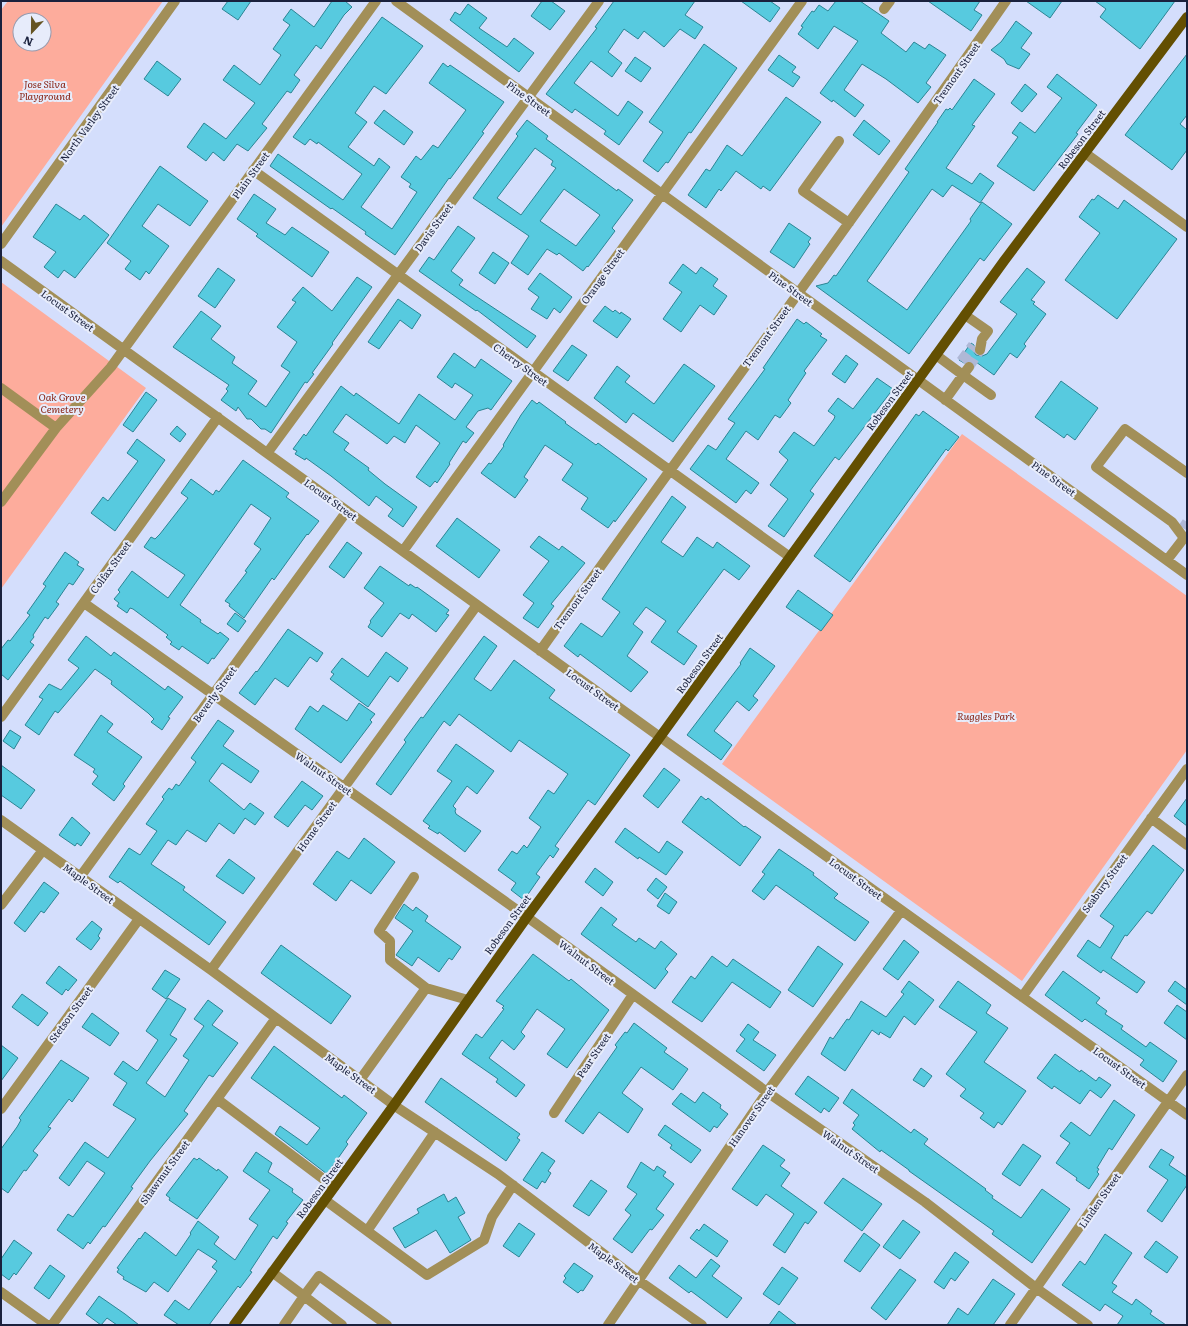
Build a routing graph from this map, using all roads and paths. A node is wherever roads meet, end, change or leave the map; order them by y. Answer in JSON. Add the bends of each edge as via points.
{"nodes":[{"id":1,"x":175,"y":1,"type":"edge"},
{"id":2,"x":376,"y":1,"type":"edge"},
{"id":3,"x":396,"y":1,"type":"edge"},
{"id":4,"x":599,"y":1,"type":"edge"},
{"id":5,"x":802,"y":1,"type":"edge"},
{"id":6,"x":1006,"y":1,"type":"edge"},
{"id":7,"x":1187,"y":17,"type":"edge"},
{"id":8,"x":528,"y":97,"type":"junction"},
{"id":9,"x":839,"y":141,"type":"dead end"},
{"id":10,"x":1085,"y":153,"type":"junction"},
{"id":11,"x":253,"y":170,"type":"junction"},
{"id":12,"x":662,"y":194,"type":"junction"},
{"id":13,"x":849,"y":223,"type":"junction"},
{"id":14,"x":1187,"y":227,"type":"edge"},
{"id":15,"x":1,"y":244,"type":"edge"},
{"id":16,"x":1,"y":261,"type":"edge"},
{"id":17,"x":398,"y":275,"type":"junction"},
{"id":18,"x":797,"y":293,"type":"junction"},
{"id":19,"x":965,"y":315,"type":"junction"},
{"id":20,"x":978,"y":345,"type":"tunnel mouth"},
{"id":21,"x":123,"y":349,"type":"junction"},
{"id":22,"x":936,"y":356,"type":"junction"},
{"id":23,"x":962,"y":368,"type":"junction"},
{"id":24,"x":533,"y":372,"type":"junction"},
{"id":25,"x":918,"y":381,"type":"junction"},
{"id":26,"x":1,"y":388,"type":"edge"},
{"id":27,"x":991,"y":395,"type":"dead end"},
{"id":28,"x":945,"y":400,"type":"junction"},
{"id":29,"x":218,"y":417,"type":"junction"},
{"id":30,"x":56,"y":428,"type":"junction"},
{"id":31,"x":268,"y":452,"type":"junction"},
{"id":32,"x":669,"y":470,"type":"junction"},
{"id":33,"x":1187,"y":473,"type":"edge"},
{"id":34,"x":1,"y":502,"type":"edge"},
{"id":35,"x":347,"y":511,"type":"junction"},
{"id":36,"x":1183,"y":546,"type":"edge"},
{"id":37,"x":403,"y":551,"type":"junction"},
{"id":38,"x":790,"y":557,"type":"junction"},
{"id":39,"x":1167,"y":560,"type":"junction"},
{"id":40,"x":1187,"y":575,"type":"edge"},
{"id":41,"x":84,"y":603,"type":"junction"},
{"id":42,"x":477,"y":605,"type":"junction"},
{"id":43,"x":540,"y":651,"type":"junction"},
{"id":44,"x":212,"y":696,"type":"junction"},
{"id":45,"x":1,"y":717,"type":"edge"},
{"id":46,"x":660,"y":737,"type":"junction"},
{"id":47,"x":1187,"y":769,"type":"edge"},
{"id":48,"x":344,"y":787,"type":"junction"},
{"id":49,"x":1151,"y":818,"type":"junction"},
{"id":50,"x":1,"y":820,"type":"edge"},
{"id":51,"x":1187,"y":845,"type":"edge"},
{"id":52,"x":43,"y":850,"type":"junction"},
{"id":53,"x":80,"y":877,"type":"junction"},
{"id":54,"x":414,"y":877,"type":"dead end"},
{"id":55,"x":1,"y":905,"type":"edge"},
{"id":56,"x":902,"y":911,"type":"junction"},
{"id":57,"x":527,"y":917,"type":"junction"},
{"id":58,"x":138,"y":919,"type":"junction"},
{"id":59,"x":210,"y":970,"type":"junction"},
{"id":60,"x":426,"y":988,"type":"junction"},
{"id":61,"x":632,"y":996,"type":"junction"},
{"id":62,"x":1022,"y":997,"type":"junction"},
{"id":63,"x":468,"y":1000,"type":"junction"},
{"id":64,"x":276,"y":1018,"type":"junction"},
{"id":65,"x":1187,"y":1075,"type":"edge"},
{"id":66,"x":360,"y":1080,"type":"junction"},
{"id":67,"x":767,"y":1092,"type":"junction"},
{"id":68,"x":217,"y":1099,"type":"junction"},
{"id":69,"x":1168,"y":1102,"type":"junction"},
{"id":70,"x":394,"y":1105,"type":"junction"},
{"id":71,"x":1,"y":1109,"type":"edge"},
{"id":72,"x":554,"y":1113,"type":"dead end"},
{"id":73,"x":1187,"y":1115,"type":"edge"},
{"id":74,"x":435,"y":1132,"type":"junction"},
{"id":75,"x":513,"y":1185,"type":"junction"},
{"id":76,"x":334,"y":1187,"type":"junction"},
{"id":77,"x":325,"y":1200,"type":"junction"},
{"id":78,"x":367,"y":1231,"type":"junction"},
{"id":79,"x":272,"y":1272,"type":"junction"},
{"id":80,"x":638,"y":1280,"type":"junction"},
{"id":81,"x":1036,"y":1288,"type":"junction"},
{"id":82,"x":1,"y":1292,"type":"edge"},
{"id":83,"x":304,"y":1296,"type":"junction"},
{"id":84,"x":47,"y":1325,"type":"edge"},
{"id":85,"x":52,"y":1325,"type":"edge"},
{"id":86,"x":234,"y":1325,"type":"edge"},
{"id":87,"x":284,"y":1325,"type":"edge"},
{"id":88,"x":341,"y":1325,"type":"edge"},
{"id":89,"x":387,"y":1325,"type":"edge"},
{"id":90,"x":608,"y":1325,"type":"edge"},
{"id":91,"x":702,"y":1325,"type":"edge"},
{"id":92,"x":1010,"y":1325,"type":"edge"},
{"id":93,"x":1088,"y":1325,"type":"edge"}],
"edges":[{"from":1,"to":15,"type":"street","name":"North Varley Street"},
{"from":2,"to":11,"type":"street","name":"Plain Street"},
{"from":3,"to":8,"type":"street","name":"Pine Street"},
{"from":4,"to":8,"type":"street","name":"Davis Street"},
{"from":5,"to":12,"type":"street","name":"Orange Street"},
{"from":6,"to":13,"type":"street","name":"Tremont Street"},
{"from":7,"to":10,"type":"main road","name":"Robeson Street"},
{"from":8,"to":12,"type":"street","name":"Pine Street"},
{"from":8,"to":17,"type":"street","name":"Davis Street"},
{"from":9,"to":13,"type":"street","via":[[803,191]]},
{"from":10,"to":14,"type":"street"},
{"from":10,"to":19,"type":"main road","name":"Robeson Street"},
{"from":11,"to":17,"type":"street","name":"Cherry Street"},
{"from":11,"to":21,"type":"street","name":"Plain Street"},
{"from":12,"to":18,"type":"street","name":"Pine Street"},
{"from":12,"to":24,"type":"street","name":"Orange Street"},
{"from":13,"to":18,"type":"street","name":"Tremont Street"},
{"from":16,"to":21,"type":"street","name":"Locust Street"},
{"from":17,"to":24,"type":"street","name":"Cherry Street"},
{"from":17,"to":31,"type":"street","name":"Davis Street"},
{"from":18,"to":25,"type":"street","name":"Pine Street"},
{"from":18,"to":32,"type":"street","name":"Tremont Street"},
{"from":19,"to":20,"type":"street","via":[[988,331]]},
{"from":19,"to":22,"type":"main road","name":"Robeson Street"},
{"from":21,"to":29,"type":"street","name":"Locust Street"},
{"from":21,"to":30,"type":"street","name":"Plain Street","via":[[111,367]]},
{"from":22,"to":23,"type":"street"},
{"from":22,"to":25,"type":"main road","name":"Robeson Street"},
{"from":23,"to":27,"type":"street"},
{"from":23,"to":28,"type":"street"},
{"from":24,"to":32,"type":"street","name":"Cherry Street"},
{"from":24,"to":37,"type":"street","name":"Orange Street"},
{"from":25,"to":28,"type":"street","name":"Pine Street"},
{"from":25,"to":38,"type":"main road","name":"Robeson Street"},
{"from":26,"to":30,"type":"street"},
{"from":28,"to":39,"type":"street","name":"Pine Street"},
{"from":29,"to":31,"type":"street","name":"Locust Street"},
{"from":29,"to":41,"type":"street","name":"Colfax Street"},
{"from":30,"to":34,"type":"street","name":"Plain Street"},
{"from":31,"to":35,"type":"street","name":"Locust Street"},
{"from":32,"to":38,"type":"street","name":"Cherry Street"},
{"from":32,"to":43,"type":"street","name":"Tremont Street"},
{"from":33,"to":36,"type":"street","via":[[1125,429],[1096,467],[1182,530]]},
{"from":35,"to":37,"type":"street","name":"Locust Street"},
{"from":35,"to":44,"type":"street","name":"Beverly Street"},
{"from":36,"to":39,"type":"street"},
{"from":37,"to":42,"type":"street","name":"Locust Street"},
{"from":38,"to":46,"type":"main road","name":"Robeson Street"},
{"from":39,"to":40,"type":"street","name":"Pine Street"},
{"from":41,"to":44,"type":"street","name":"Walnut Street"},
{"from":41,"to":45,"type":"street","name":"Colfax Street"},
{"from":42,"to":43,"type":"street","name":"Locust Street"},
{"from":42,"to":48,"type":"street","name":"Home Street"},
{"from":43,"to":46,"type":"street","name":"Locust Street"},
{"from":44,"to":48,"type":"street","name":"Walnut Street"},
{"from":44,"to":53,"type":"street","name":"Beverly Street"},
{"from":46,"to":56,"type":"street","name":"Locust Street"},
{"from":46,"to":57,"type":"main road","name":"Robeson Street"},
{"from":47,"to":49,"type":"street","name":"Seabury Street"},
{"from":48,"to":57,"type":"street","name":"Walnut Street"},
{"from":48,"to":59,"type":"street","name":"Home Street"},
{"from":49,"to":51,"type":"street"},
{"from":49,"to":62,"type":"street","name":"Seabury Street"},
{"from":50,"to":52,"type":"street","name":"Maple Street"},
{"from":52,"to":53,"type":"street","name":"Maple Street"},
{"from":52,"to":55,"type":"street"},
{"from":53,"to":58,"type":"street","name":"Maple Street"},
{"from":54,"to":60,"type":"street","via":[[379,931],[390,941],[390,960]]},
{"from":56,"to":62,"type":"street","name":"Locust Street"},
{"from":56,"to":67,"type":"street","name":"Hanover Street"},
{"from":57,"to":61,"type":"street","name":"Walnut Street"},
{"from":57,"to":63,"type":"main road","name":"Robeson Street"},
{"from":58,"to":59,"type":"street","name":"Maple Street"},
{"from":58,"to":71,"type":"street","name":"Stetson Street"},
{"from":59,"to":64,"type":"street","name":"Maple Street"},
{"from":60,"to":63,"type":"street"},
{"from":60,"to":66,"type":"street"},
{"from":61,"to":67,"type":"street","name":"Walnut Street"},
{"from":61,"to":72,"type":"street","name":"Pear Street"},
{"from":62,"to":69,"type":"street","name":"Locust Street"},
{"from":63,"to":70,"type":"main road","name":"Robeson Street"},
{"from":64,"to":66,"type":"street","name":"Maple Street"},
{"from":64,"to":68,"type":"street","name":"Shawmut Street"},
{"from":65,"to":69,"type":"street","name":"Linden Street"},
{"from":66,"to":70,"type":"street","name":"Maple Street"},
{"from":67,"to":80,"type":"street","name":"Hanover Street"},
{"from":67,"to":81,"type":"street","name":"Walnut Street","via":[[925,1202]]},
{"from":68,"to":76,"type":"street"},
{"from":68,"to":85,"type":"street","name":"Shawmut Street"},
{"from":69,"to":73,"type":"street","name":"Locust Street"},
{"from":69,"to":81,"type":"street","name":"Linden Street"},
{"from":70,"to":74,"type":"street","name":"Maple Street"},
{"from":70,"to":76,"type":"main road","name":"Robeson Street"},
{"from":74,"to":75,"type":"street","name":"Maple Street"},
{"from":74,"to":78,"type":"street"},
{"from":75,"to":78,"type":"street","via":[[492,1217],[484,1240],[427,1275]]},
{"from":75,"to":80,"type":"street","name":"Maple Street"},
{"from":76,"to":77,"type":"main road","name":"Robeson Street"},
{"from":77,"to":78,"type":"street"},
{"from":77,"to":79,"type":"main road","name":"Robeson Street"},
{"from":79,"to":83,"type":"street"},
{"from":79,"to":86,"type":"main road","name":"Robeson Street"},
{"from":80,"to":90,"type":"street","name":"Hanover Street"},
{"from":80,"to":91,"type":"street","name":"Maple Street"},
{"from":81,"to":92,"type":"street","name":"Linden Street"},
{"from":81,"to":93,"type":"street","name":"Walnut Street"},
{"from":82,"to":84,"type":"street"},
{"from":83,"to":87,"type":"street"},
{"from":83,"to":88,"type":"street"},
{"from":83,"to":89,"type":"street","via":[[319,1276]]}]}
